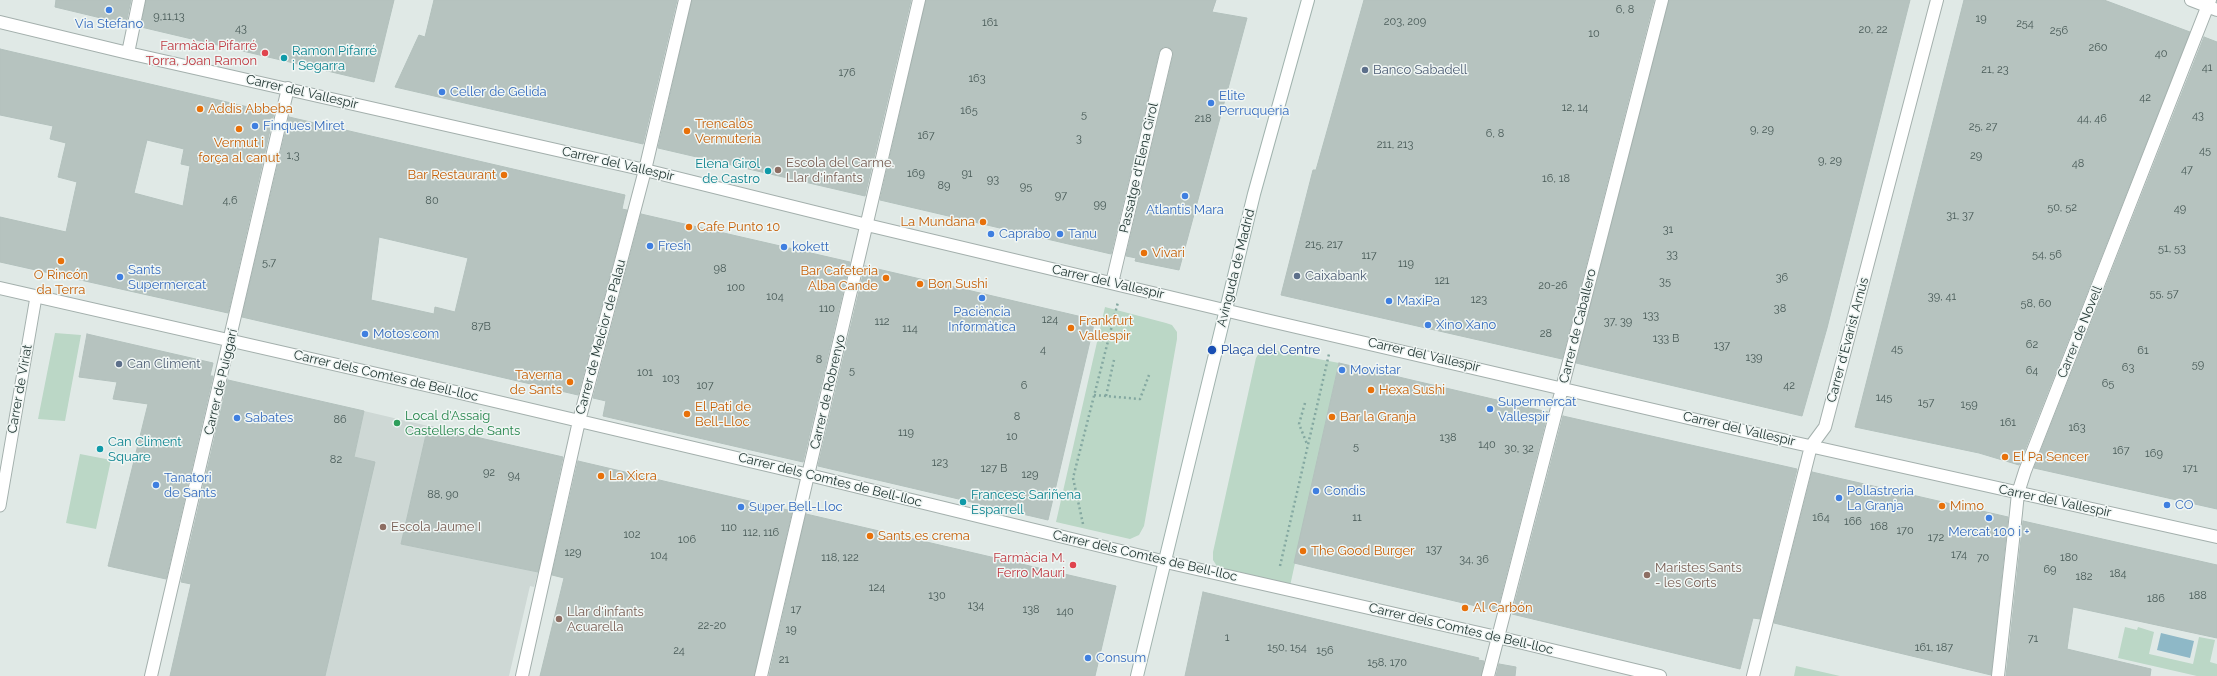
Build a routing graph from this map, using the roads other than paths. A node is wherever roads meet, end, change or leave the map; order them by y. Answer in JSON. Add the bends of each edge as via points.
{"nodes":[{"id":1,"x":139,"y":0,"type":"edge"},
{"id":2,"x":686,"y":0,"type":"edge"},
{"id":3,"x":919,"y":0,"type":"edge"},
{"id":4,"x":1308,"y":0,"type":"edge"},
{"id":5,"x":1662,"y":0,"type":"edge"},
{"id":6,"x":1937,"y":0,"type":"edge"},
{"id":7,"x":2191,"y":0,"type":"edge"},
{"id":8,"x":2212,"y":5,"type":"edge"},
{"id":9,"x":0,"y":22,"type":"edge"},
{"id":10,"x":128,"y":53,"type":"junction"},
{"id":11,"x":1166,"y":54,"type":"dead end"},
{"id":12,"x":288,"y":88,"type":"junction"},
{"id":13,"x":645,"y":170,"type":"junction"},
{"id":14,"x":867,"y":225,"type":"junction"},
{"id":15,"x":1112,"y":283,"type":"junction"},
{"id":16,"x":0,"y":288,"type":"edge"},
{"id":17,"x":36,"y":297,"type":"junction"},
{"id":18,"x":1226,"y":310,"type":"junction"},
{"id":19,"x":230,"y":339,"type":"junction"},
{"id":20,"x":1562,"y":387,"type":"junction"},
{"id":21,"x":580,"y":421,"type":"junction"},
{"id":22,"x":1811,"y":446,"type":"junction"},
{"id":23,"x":809,"y":474,"type":"junction"},
{"id":24,"x":2018,"y":493,"type":"junction"},
{"id":25,"x":0,"y":506,"type":"edge"},
{"id":26,"x":2217,"y":537,"type":"edge"},
{"id":27,"x":1166,"y":562,"type":"junction"},
{"id":28,"x":1498,"y":637,"type":"junction"},
{"id":29,"x":152,"y":676,"type":"edge"},
{"id":30,"x":522,"y":676,"type":"edge"},
{"id":31,"x":761,"y":676,"type":"edge"},
{"id":32,"x":1137,"y":676,"type":"edge"},
{"id":33,"x":1488,"y":676,"type":"edge"},
{"id":34,"x":1660,"y":676,"type":"edge"},
{"id":35,"x":1753,"y":676,"type":"edge"},
{"id":36,"x":1998,"y":676,"type":"edge"}],
"edges":[{"from":1,"to":10,"type":"street"},
{"from":2,"to":13,"type":"street","name":"Carrer de Melcior de Palau"},
{"from":3,"to":14,"type":"street","name":"Carrer de Robrenyo"},
{"from":4,"to":18,"type":"street","name":"Avinguda de Madrid","via":[[1254,194]]},
{"from":5,"to":20,"type":"street","name":"Carrer de Caballero"},
{"from":6,"to":22,"type":"street","name":"Carrer d'Evarist Arnús","via":[[1825,427]]},
{"from":7,"to":8,"type":"street"},
{"from":8,"to":24,"type":"street","name":"Carrer de Novell"},
{"from":9,"to":10,"type":"street","name":"Carrer del Vallespir"},
{"from":10,"to":12,"type":"street","name":"Carrer del Vallespir"},
{"from":11,"to":15,"type":"street","name":"Passatge d'Elena Girol"},
{"from":12,"to":13,"type":"street","name":"Carrer del Vallespir"},
{"from":12,"to":19,"type":"street","name":"Carrer de Puiggarí"},
{"from":13,"to":14,"type":"street","name":"Carrer del Vallespir"},
{"from":13,"to":21,"type":"street","name":"Carrer de Melcior de Palau"},
{"from":14,"to":15,"type":"street","name":"Carrer del Vallespir"},
{"from":14,"to":23,"type":"street","name":"Carrer de Robrenyo"},
{"from":15,"to":18,"type":"street","name":"Carrer del Vallespir"},
{"from":16,"to":17,"type":"street","name":"Carrer dels Comtes de Bell-lloc"},
{"from":17,"to":19,"type":"street","name":"Carrer dels Comtes de Bell-lloc"},
{"from":17,"to":25,"type":"lane","name":"Carrer de Viriat"},
{"from":18,"to":20,"type":"street","name":"Carrer del Vallespir"},
{"from":18,"to":27,"type":"street","name":"Avinguda de Madrid"},
{"from":19,"to":21,"type":"street","name":"Carrer dels Comtes de Bell-lloc"},
{"from":19,"to":29,"type":"street","name":"Carrer de Puiggarí"},
{"from":20,"to":22,"type":"street","name":"Carrer del Vallespir"},
{"from":20,"to":28,"type":"street","name":"Carrer de Caballero"},
{"from":21,"to":23,"type":"street","name":"Carrer dels Comtes de Bell-lloc"},
{"from":21,"to":30,"type":"street","name":"Carrer de Melcior de Palau"},
{"from":22,"to":24,"type":"street","name":"Carrer del Vallespir"},
{"from":22,"to":35,"type":"street","name":"Carrer d'Evarist Arnús"},
{"from":23,"to":27,"type":"street","name":"Carrer dels Comtes de Bell-lloc"},
{"from":23,"to":31,"type":"street","name":"Carrer de Robrenyo"},
{"from":24,"to":26,"type":"street","name":"Carrer del Vallespir"},
{"from":24,"to":36,"type":"street","name":"Carrer de Novell"},
{"from":27,"to":28,"type":"street","name":"Carrer dels Comtes de Bell-lloc"},
{"from":27,"to":32,"type":"street","name":"Avinguda de Madrid"},
{"from":28,"to":33,"type":"street","name":"Carrer de Caballero"},
{"from":28,"to":34,"type":"street","name":"Carrer dels Comtes de Bell-lloc"}]}
